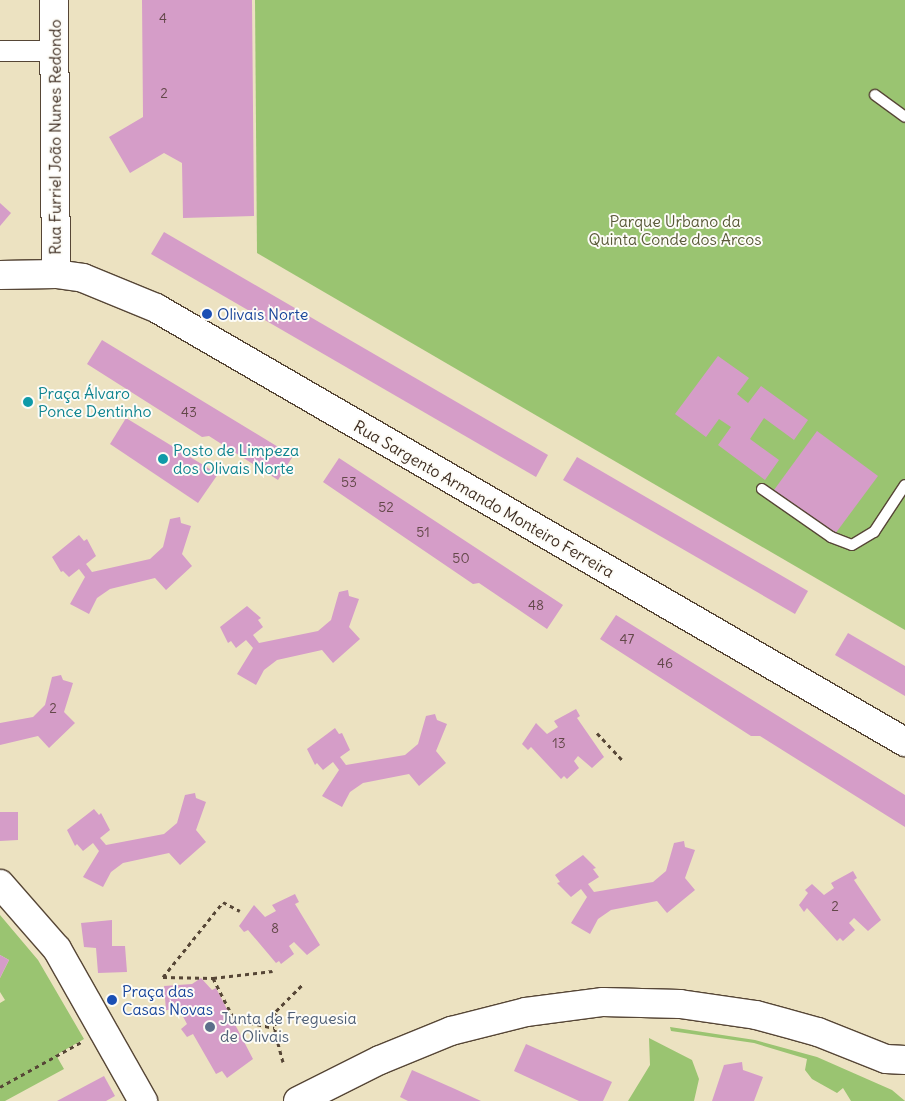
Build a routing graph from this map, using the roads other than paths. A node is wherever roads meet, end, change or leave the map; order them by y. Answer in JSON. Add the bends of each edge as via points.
{"nodes":[{"id":1,"x":54,"y":0,"type":"edge"},
{"id":2,"x":0,"y":51,"type":"edge"},
{"id":3,"x":55,"y":51,"type":"junction"},
{"id":4,"x":875,"y":95,"type":"dead end"},
{"id":5,"x":905,"y":117,"type":"edge"},
{"id":6,"x":56,"y":274,"type":"junction"},
{"id":7,"x":0,"y":275,"type":"edge"},
{"id":8,"x":905,"y":485,"type":"edge"},
{"id":9,"x":762,"y":489,"type":"dead end"},
{"id":10,"x":905,"y":742,"type":"edge"},
{"id":11,"x":0,"y":884,"type":"edge"},
{"id":12,"x":905,"y":1060,"type":"edge"},
{"id":13,"x":143,"y":1101,"type":"edge"},
{"id":14,"x":299,"y":1101,"type":"edge"}],
"edges":[{"from":1,"to":3,"type":"street","name":"Rua Furriel João Nunes Redondo"},
{"from":2,"to":3,"type":"street"},
{"from":3,"to":6,"type":"street","name":"Rua Furriel João Nunes Redondo"},
{"from":4,"to":5,"type":"lane"},
{"from":6,"to":7,"type":"street","name":"Rua Sargento Armando Monteiro Ferreira"},
{"from":6,"to":10,"type":"street","name":"Rua Sargento Armando Monteiro Ferreira","via":[[95,282],[156,308]]},
{"from":8,"to":9,"type":"lane","via":[[874,532],[852,545],[830,537]]},
{"from":11,"to":13,"type":"street","via":[[57,949]]},
{"from":12,"to":14,"type":"street","via":[[886,1059],[818,1032],[756,1015],[680,1004],[603,1002],[526,1012],[452,1031],[380,1060]]}]}
